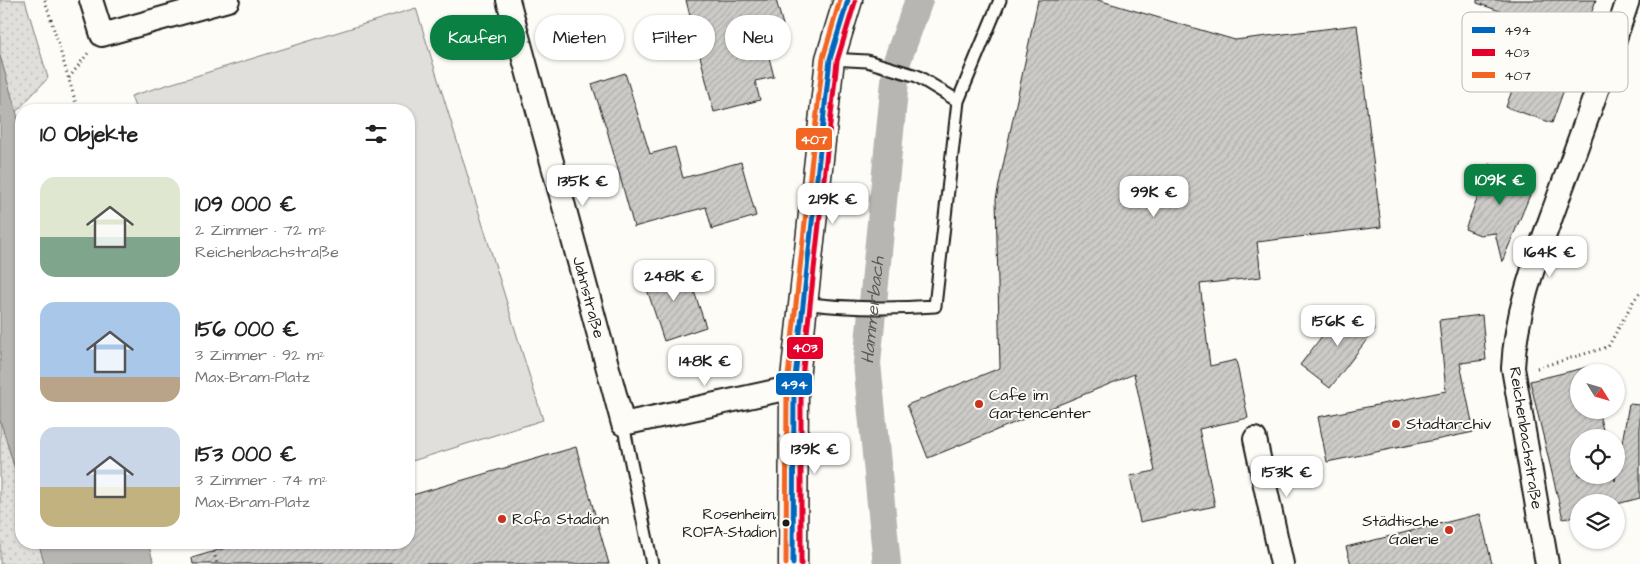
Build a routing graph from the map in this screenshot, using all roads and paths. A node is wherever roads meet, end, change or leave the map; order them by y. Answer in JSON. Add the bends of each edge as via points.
{"nodes":[{"id":1,"x":45,"y":0,"type":"edge"},
{"id":2,"x":91,"y":0,"type":"edge"},
{"id":3,"x":228,"y":0,"type":"edge"},
{"id":4,"x":508,"y":0,"type":"edge"},
{"id":5,"x":848,"y":0,"type":"edge"},
{"id":6,"x":1000,"y":0,"type":"edge"},
{"id":7,"x":1628,"y":0,"type":"edge"},
{"id":8,"x":1624,"y":12,"type":"edge"},
{"id":9,"x":102,"y":35,"type":"junction"},
{"id":10,"x":830,"y":58,"type":"junction"},
{"id":11,"x":69,"y":78,"type":"junction"},
{"id":12,"x":1597,"y":92,"type":"edge"},
{"id":13,"x":958,"y":101,"type":"junction"},
{"id":14,"x":76,"y":104,"type":"edge"},
{"id":15,"x":1640,"y":293,"type":"edge"},
{"id":16,"x":804,"y":303,"type":"junction"},
{"id":17,"x":1514,"y":374,"type":"junction"},
{"id":18,"x":794,"y":387,"type":"junction"},
{"id":19,"x":623,"y":424,"type":"junction"},
{"id":20,"x":1255,"y":439,"type":"dead end"},
{"id":21,"x":213,"y":549,"type":"edge"},
{"id":22,"x":217,"y":564,"type":"edge"},
{"id":23,"x":652,"y":564,"type":"edge"},
{"id":24,"x":793,"y":564,"type":"edge"},
{"id":25,"x":1282,"y":564,"type":"edge"},
{"id":26,"x":1546,"y":564,"type":"edge"}],
"edges":[{"from":1,"to":11,"type":"path"},
{"from":2,"to":9,"type":"street"},
{"from":3,"to":9,"type":"street"},
{"from":4,"to":19,"type":"street","name":"Jahnstraße"},
{"from":5,"to":10,"type":"main road"},
{"from":6,"to":13,"type":"lane"},
{"from":7,"to":8,"type":"street","name":"Reichenbachstraße"},
{"from":9,"to":11,"type":"path"},
{"from":10,"to":13,"type":"lane","via":[[867,61],[917,76]]},
{"from":10,"to":16,"type":"main road"},
{"from":11,"to":14,"type":"path"},
{"from":12,"to":17,"type":"street","name":"Reichenbachstraße","via":[[1523,297],[1514,344]]},
{"from":13,"to":16,"type":"lane","via":[[935,306],[841,308]]},
{"from":15,"to":17,"type":"path","via":[[1608,347]]},
{"from":16,"to":18,"type":"main road"},
{"from":17,"to":26,"type":"street","name":"Reichenbachstraße"},
{"from":18,"to":19,"type":"street"},
{"from":18,"to":24,"type":"main road"},
{"from":19,"to":23,"type":"lane"},
{"from":20,"to":25,"type":"street"},
{"from":21,"to":22,"type":"path"}]}
